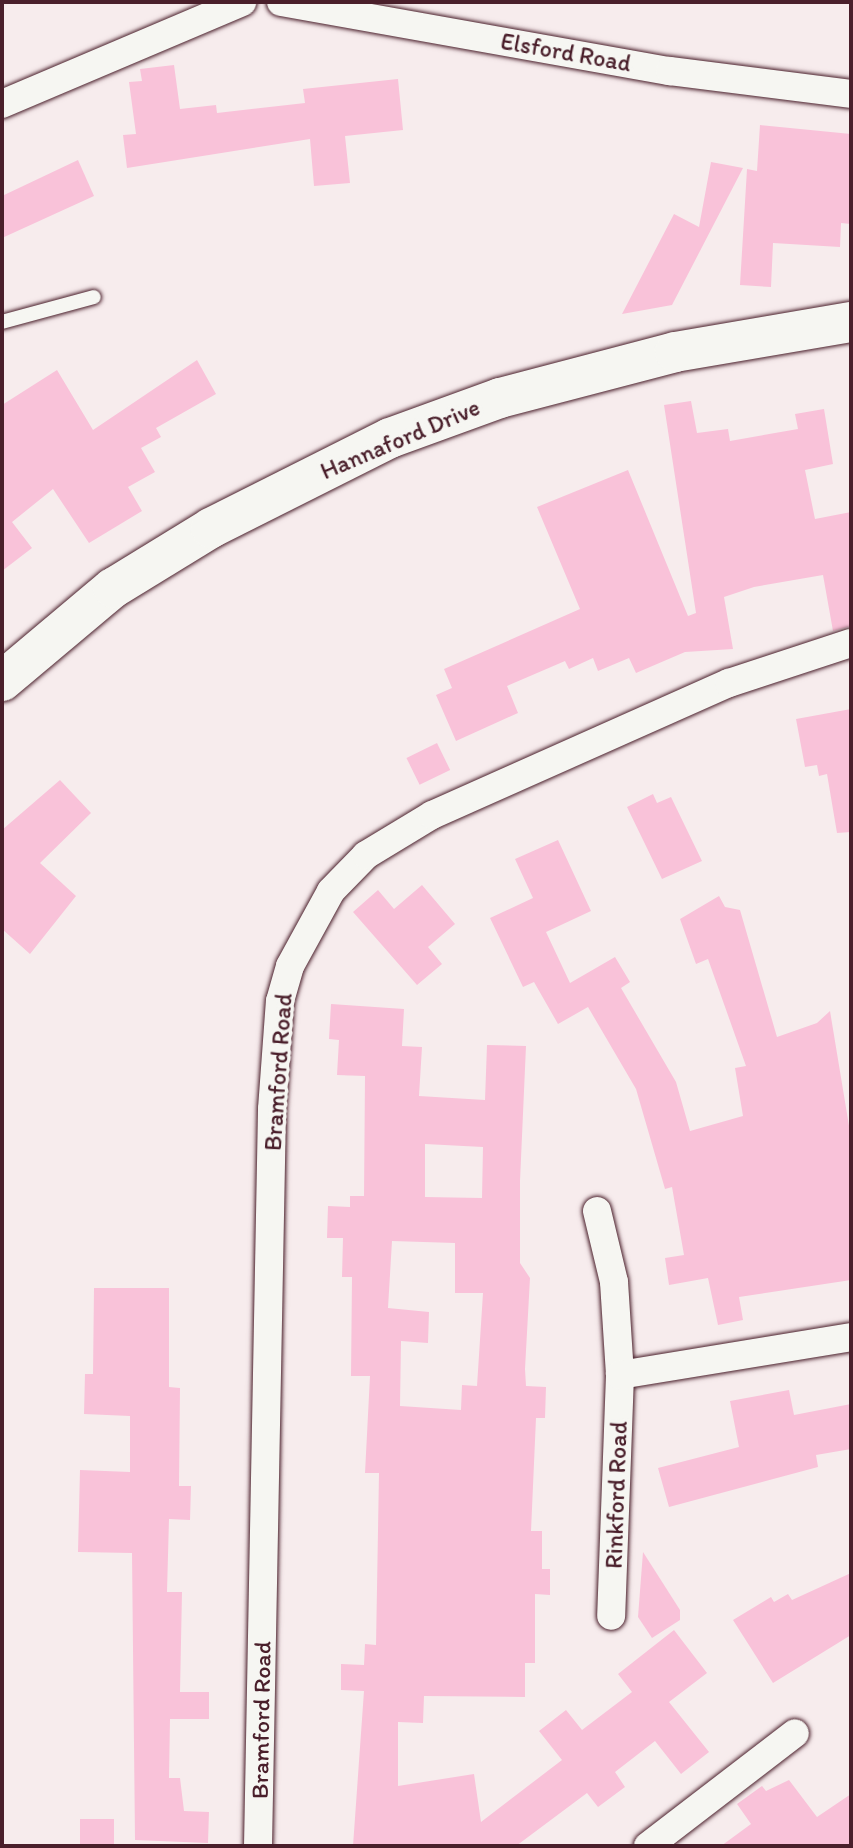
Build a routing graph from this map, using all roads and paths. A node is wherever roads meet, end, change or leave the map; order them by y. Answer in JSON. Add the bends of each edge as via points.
{"nodes":[{"id":1,"x":242,"y":2,"type":"edge"},
{"id":2,"x":281,"y":2,"type":"edge"},
{"id":3,"x":851,"y":94,"type":"edge"},
{"id":4,"x":2,"y":104,"type":"edge"},
{"id":5,"x":94,"y":297,"type":"dead end"},
{"id":6,"x":2,"y":322,"type":"edge"},
{"id":7,"x":851,"y":322,"type":"edge"},
{"id":8,"x":851,"y":643,"type":"edge"},
{"id":9,"x":2,"y":681,"type":"edge"},
{"id":10,"x":597,"y":1211,"type":"dead end"},
{"id":11,"x":851,"y":1337,"type":"edge"},
{"id":12,"x":620,"y":1375,"type":"junction"},
{"id":13,"x":611,"y":1616,"type":"dead end"},
{"id":14,"x":795,"y":1733,"type":"dead end"},
{"id":15,"x":258,"y":1846,"type":"edge"},
{"id":16,"x":648,"y":1846,"type":"edge"}],
"edges":[{"from":1,"to":4,"type":"street"},
{"from":2,"to":3,"type":"street","name":"Elsford Road","via":[[670,71]]},
{"from":5,"to":6,"type":"lane"},
{"from":7,"to":9,"type":"street","name":"Hannaford Drive","via":[[675,352],[500,398],[390,438],[211,528],[113,588]]},
{"from":8,"to":15,"type":"street","name":"Bramford Road","via":[[729,683],[432,815],[366,855],[331,891],[296,953],[280,1001],[272,1109]]},
{"from":10,"to":12,"type":"street","name":"Rinkford Road","via":[[614,1282]]},
{"from":11,"to":12,"type":"street"},
{"from":12,"to":13,"type":"street","name":"Rinkford Road"},
{"from":14,"to":16,"type":"street"}]}
